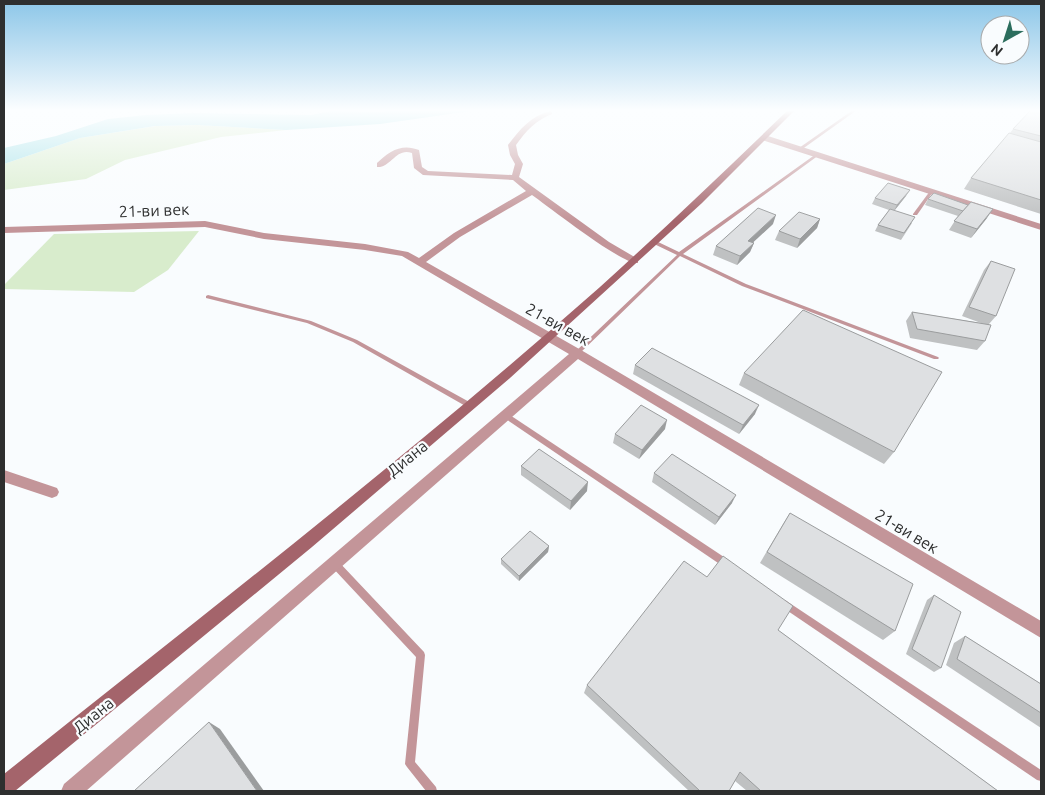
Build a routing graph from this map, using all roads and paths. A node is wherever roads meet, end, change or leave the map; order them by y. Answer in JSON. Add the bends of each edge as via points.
{"nodes":[{"id":1,"x":512,"y":147,"type":"edge"},
{"id":2,"x":755,"y":147,"type":"edge"},
{"id":3,"x":794,"y":147,"type":"edge"},
{"id":4,"x":803,"y":147,"type":"edge"},
{"id":5,"x":800,"y":149,"type":"junction"},
{"id":6,"x":818,"y":155,"type":"junction"},
{"id":7,"x":380,"y":165,"type":"dead end"},
{"id":8,"x":515,"y":178,"type":"junction"},
{"id":9,"x":530,"y":192,"type":"junction"},
{"id":10,"x":931,"y":192,"type":"junction"},
{"id":11,"x":915,"y":214,"type":"dead end"},
{"id":12,"x":1041,"y":227,"type":"edge"},
{"id":13,"x":4,"y":230,"type":"edge"},
{"id":14,"x":654,"y":242,"type":"junction"},
{"id":15,"x":680,"y":254,"type":"junction"},
{"id":16,"x":635,"y":261,"type":"junction"},
{"id":17,"x":420,"y":262,"type":"junction"},
{"id":18,"x":208,"y":297,"type":"dead end"},
{"id":19,"x":550,"y":338,"type":"junction"},
{"id":20,"x":577,"y":353,"type":"junction"},
{"id":21,"x":936,"y":358,"type":"dead end"},
{"id":22,"x":471,"y":406,"type":"junction"},
{"id":23,"x":504,"y":414,"type":"junction"},
{"id":24,"x":4,"y":476,"type":"edge"},
{"id":25,"x":52,"y":492,"type":"dead end"},
{"id":26,"x":334,"y":563,"type":"junction"},
{"id":27,"x":735,"y":570,"type":"edge"},
{"id":28,"x":777,"y":598,"type":"edge"},
{"id":29,"x":1041,"y":630,"type":"edge"},
{"id":30,"x":1041,"y":776,"type":"edge"},
{"id":31,"x":4,"y":787,"type":"edge"},
{"id":32,"x":71,"y":791,"type":"edge"},
{"id":33,"x":432,"y":791,"type":"edge"}],
"edges":[{"from":1,"to":8,"type":"street","via":[[519,164]]},
{"from":2,"to":14,"type":"main road","name":"Диана"},
{"from":3,"to":5,"type":"street"},
{"from":4,"to":5,"type":"lane"},
{"from":5,"to":6,"type":"street"},
{"from":6,"to":10,"type":"street"},
{"from":6,"to":15,"type":"lane"},
{"from":7,"to":8,"type":"street","via":[[399,150],[413,150],[418,168],[426,173]]},
{"from":8,"to":9,"type":"street"},
{"from":9,"to":16,"type":"street"},
{"from":9,"to":17,"type":"street","via":[[457,235]]},
{"from":10,"to":11,"type":"lane"},
{"from":10,"to":12,"type":"street"},
{"from":13,"to":17,"type":"street","name":"21-ви век","via":[[205,224],[264,236],[405,254]]},
{"from":14,"to":15,"type":"lane"},
{"from":14,"to":16,"type":"main road","name":"Диана"},
{"from":15,"to":20,"type":"lane"},
{"from":15,"to":21,"type":"lane","via":[[744,285]]},
{"from":16,"to":19,"type":"main road","name":"Диана"},
{"from":17,"to":19,"type":"street","name":"21-ви век"},
{"from":18,"to":22,"type":"lane","via":[[309,322],[355,341]]},
{"from":19,"to":20,"type":"street","name":"21-ви век"},
{"from":19,"to":22,"type":"main road","name":"Диана"},
{"from":20,"to":23,"type":"street","name":"Диана"},
{"from":20,"to":29,"type":"street","name":"21-ви век"},
{"from":22,"to":31,"type":"main road","name":"Диана"},
{"from":23,"to":26,"type":"street","name":"Диана"},
{"from":23,"to":27,"type":"lane"},
{"from":24,"to":25,"type":"street"},
{"from":26,"to":32,"type":"street","name":"Диана"},
{"from":26,"to":33,"type":"lane","via":[[421,655],[410,764]]},
{"from":28,"to":30,"type":"lane"}]}
